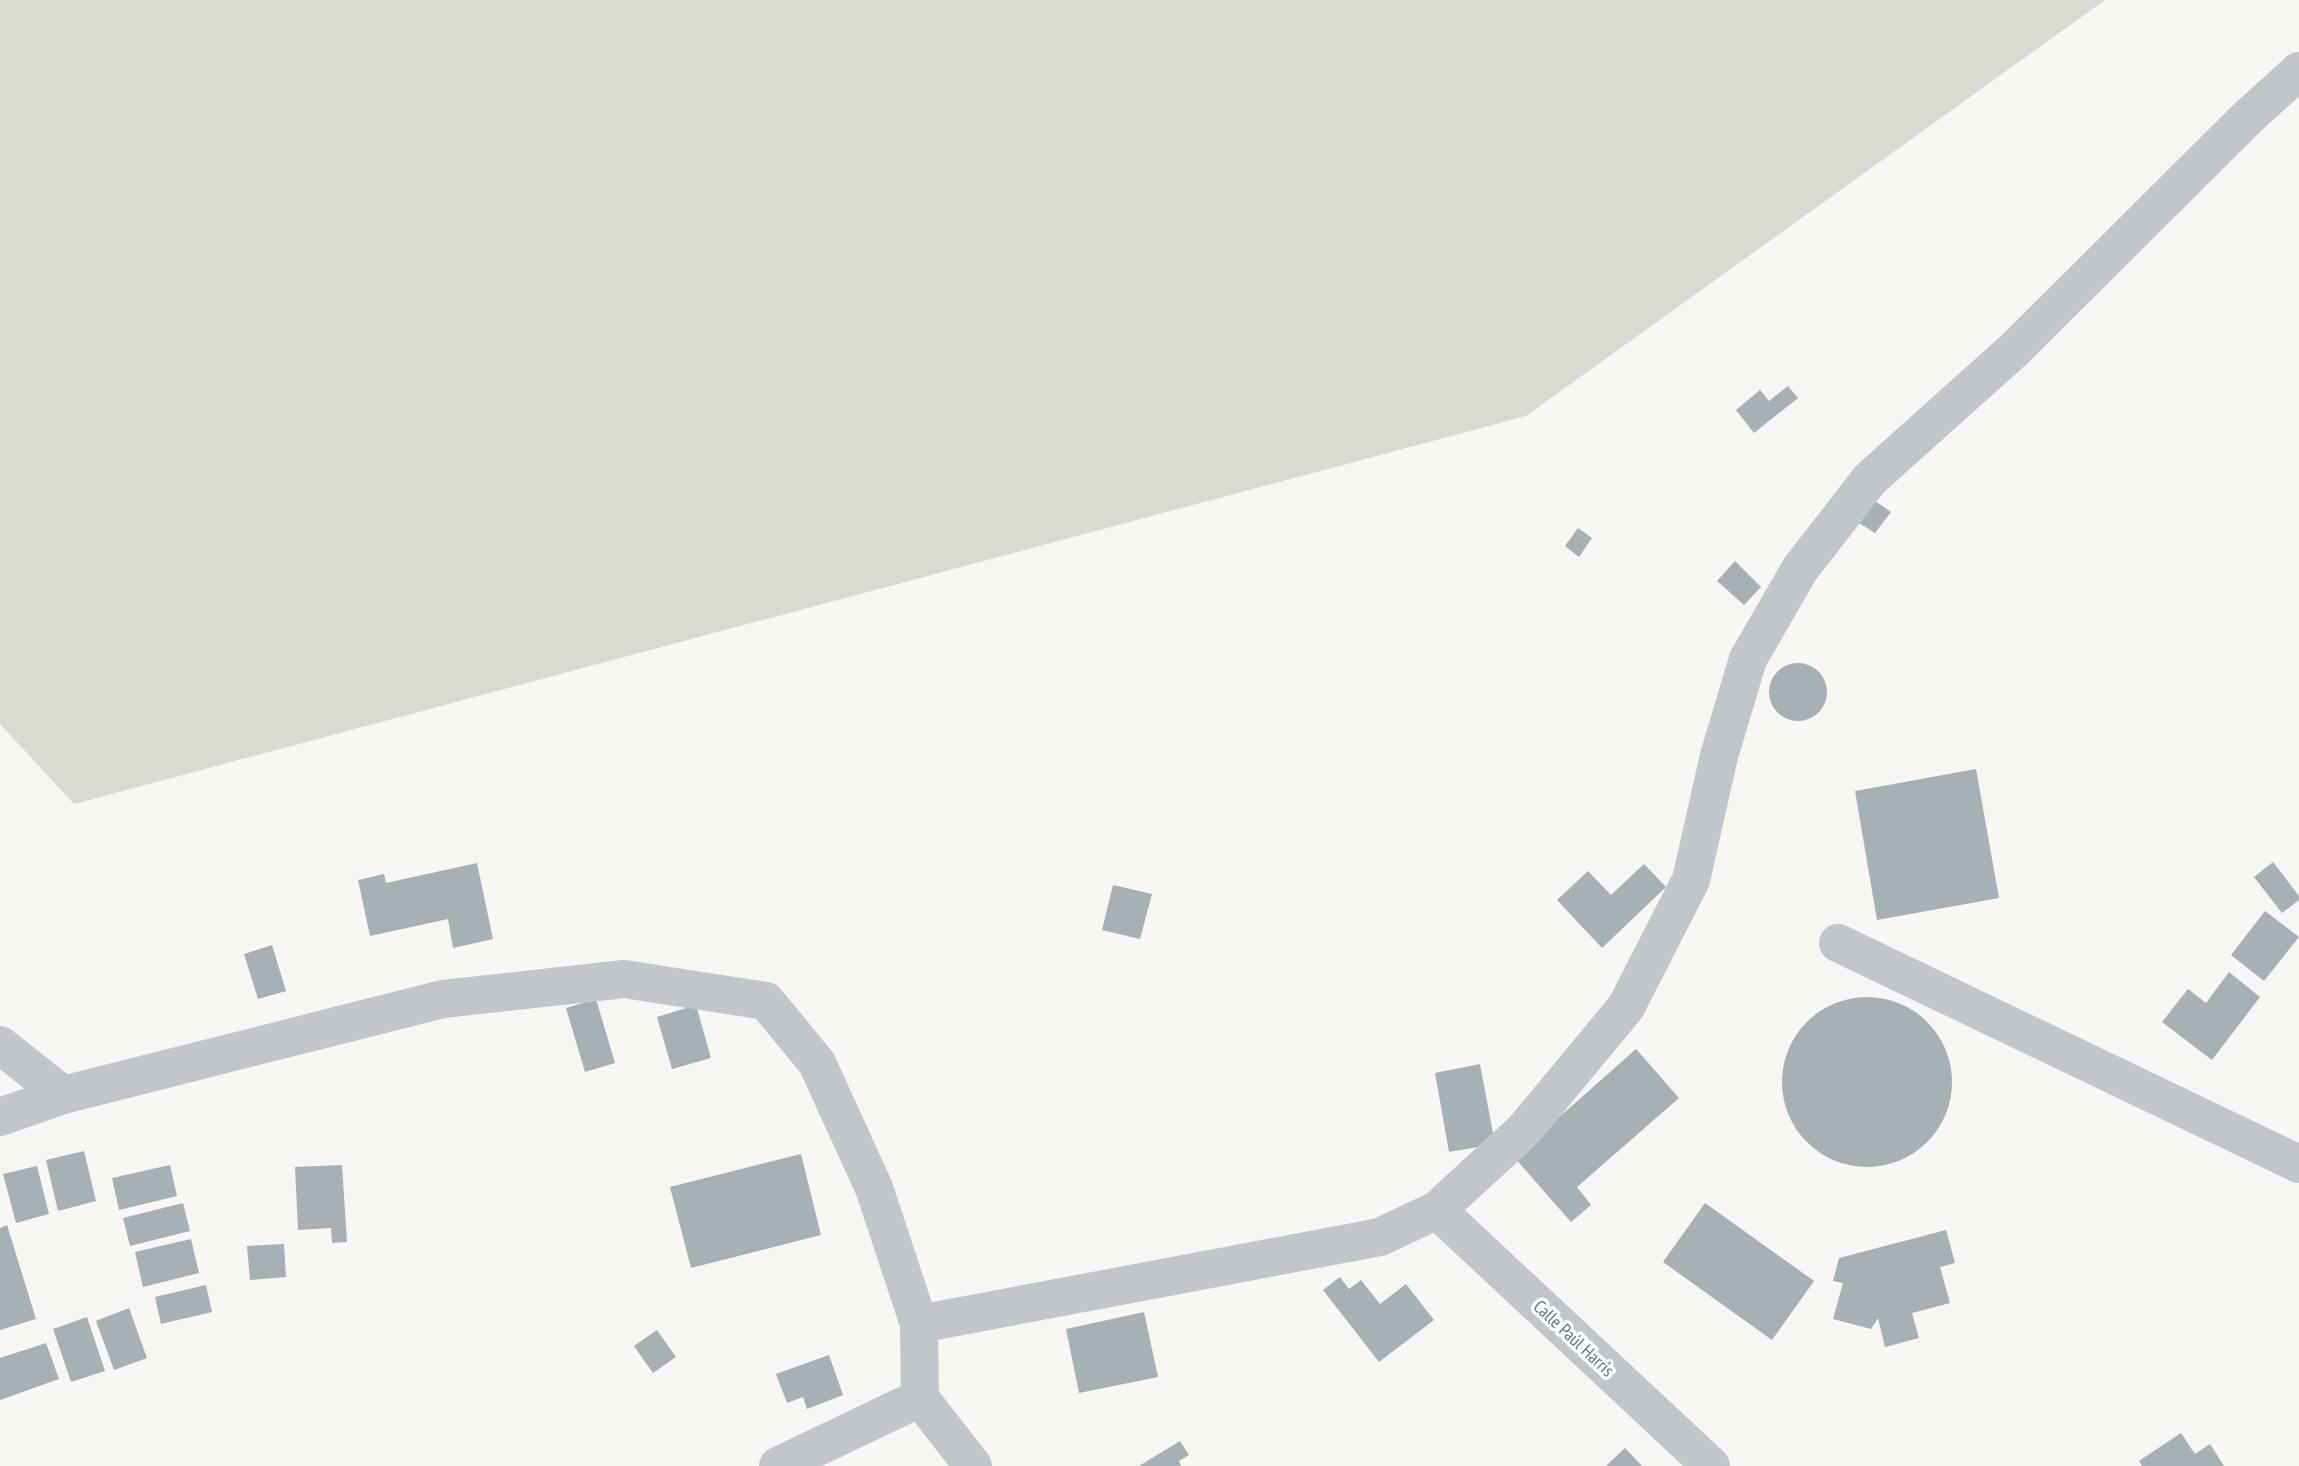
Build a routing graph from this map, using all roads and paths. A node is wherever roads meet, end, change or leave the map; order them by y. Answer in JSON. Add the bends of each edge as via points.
{"nodes":[{"id":1,"x":2299,"y":71,"type":"edge"},
{"id":2,"x":1838,"y":943,"type":"dead end"},
{"id":3,"x":0,"y":1045,"type":"edge"},
{"id":4,"x":63,"y":1095,"type":"junction"},
{"id":5,"x":0,"y":1117,"type":"edge"},
{"id":6,"x":2299,"y":1164,"type":"edge"},
{"id":7,"x":1437,"y":1210,"type":"junction"},
{"id":8,"x":919,"y":1324,"type":"junction"},
{"id":9,"x":920,"y":1398,"type":"junction"},
{"id":10,"x":778,"y":1466,"type":"edge"},
{"id":11,"x":973,"y":1466,"type":"edge"},
{"id":12,"x":1711,"y":1466,"type":"edge"}],
"edges":[{"from":1,"to":7,"type":"street","via":[[2015,349],[1870,479],[1800,569],[1748,659],[1718,756],[1691,880],[1626,1007],[1524,1130]]},
{"from":2,"to":6,"type":"street"},
{"from":3,"to":4,"type":"street"},
{"from":4,"to":5,"type":"street"},
{"from":4,"to":8,"type":"street","via":[[443,999],[624,979],[766,1001],[817,1063],[874,1188]]},
{"from":7,"to":8,"type":"street","via":[[1380,1237]]},
{"from":7,"to":12,"type":"street","name":"Calle Paúl Harris"},
{"from":8,"to":9,"type":"street"},
{"from":9,"to":10,"type":"street"},
{"from":9,"to":11,"type":"street"}]}
